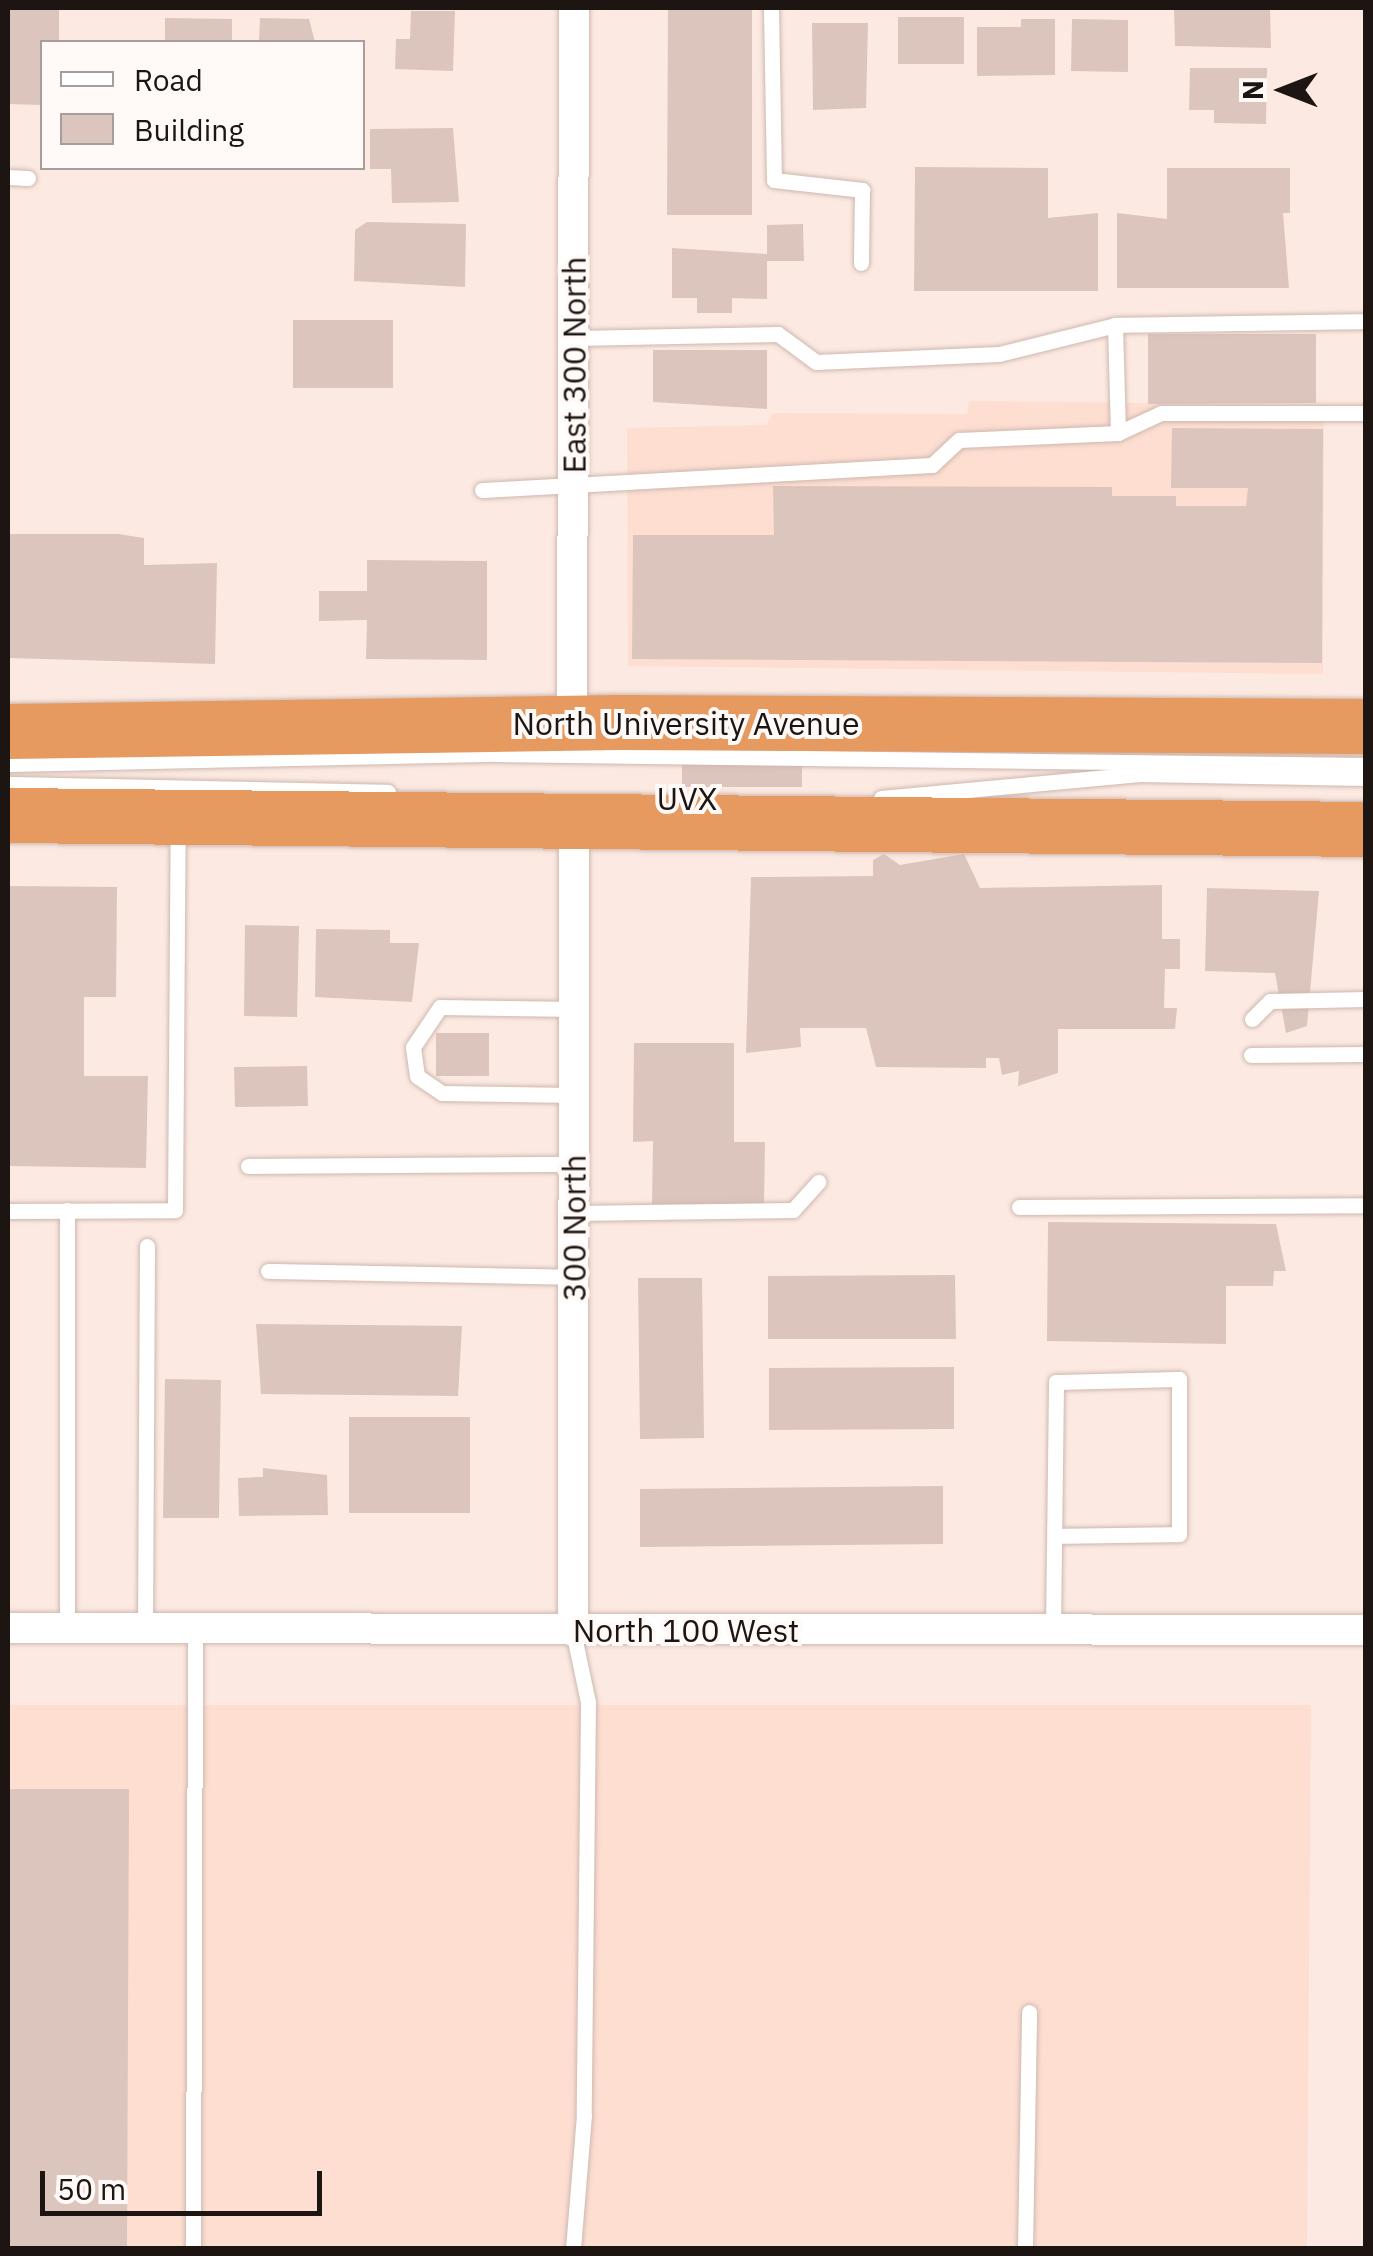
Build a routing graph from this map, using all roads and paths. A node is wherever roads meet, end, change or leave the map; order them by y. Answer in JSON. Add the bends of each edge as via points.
{"nodes":[{"id":1,"x":574,"y":8,"type":"edge"},
{"id":2,"x":771,"y":8,"type":"edge"},
{"id":3,"x":8,"y":177,"type":"edge"},
{"id":4,"x":28,"y":178,"type":"dead end"},
{"id":5,"x":861,"y":263,"type":"dead end"},
{"id":6,"x":1366,"y":321,"type":"edge"},
{"id":7,"x":1115,"y":325,"type":"junction"},
{"id":8,"x":574,"y":338,"type":"junction"},
{"id":9,"x":1366,"y":413,"type":"edge"},
{"id":10,"x":1118,"y":433,"type":"junction"},
{"id":11,"x":574,"y":489,"type":"junction"},
{"id":12,"x":482,"y":490,"type":"dead end"},
{"id":13,"x":572,"y":722,"type":"junction"},
{"id":14,"x":1366,"y":726,"type":"edge"},
{"id":15,"x":8,"y":731,"type":"edge"},
{"id":16,"x":8,"y":764,"type":"edge"},
{"id":17,"x":1366,"y":764,"type":"edge"},
{"id":18,"x":1366,"y":778,"type":"edge"},
{"id":19,"x":8,"y":784,"type":"edge"},
{"id":20,"x":416,"y":794,"type":"dead end"},
{"id":21,"x":868,"y":798,"type":"dead end"},
{"id":22,"x":8,"y":815,"type":"edge"},
{"id":23,"x":178,"y":816,"type":"junction"},
{"id":24,"x":574,"y":824,"type":"junction"},
{"id":25,"x":1366,"y":829,"type":"edge"},
{"id":26,"x":1366,"y":1000,"type":"edge"},
{"id":27,"x":574,"y":1009,"type":"junction"},
{"id":28,"x":1252,"y":1019,"type":"dead end"},
{"id":29,"x":1366,"y":1054,"type":"edge"},
{"id":30,"x":1251,"y":1055,"type":"dead end"},
{"id":31,"x":574,"y":1096,"type":"junction"},
{"id":32,"x":574,"y":1164,"type":"junction"},
{"id":33,"x":248,"y":1166,"type":"dead end"},
{"id":34,"x":818,"y":1182,"type":"dead end"},
{"id":35,"x":1366,"y":1204,"type":"edge"},
{"id":36,"x":1019,"y":1207,"type":"dead end"},
{"id":37,"x":68,"y":1210,"type":"junction"},
{"id":38,"x":8,"y":1211,"type":"edge"},
{"id":39,"x":574,"y":1213,"type":"junction"},
{"id":40,"x":147,"y":1246,"type":"dead end"},
{"id":41,"x":268,"y":1271,"type":"dead end"},
{"id":42,"x":574,"y":1276,"type":"junction"},
{"id":43,"x":1056,"y":1536,"type":"junction"},
{"id":44,"x":8,"y":1628,"type":"edge"},
{"id":45,"x":67,"y":1628,"type":"junction"},
{"id":46,"x":144,"y":1628,"type":"junction"},
{"id":47,"x":195,"y":1629,"type":"junction"},
{"id":48,"x":572,"y":1630,"type":"junction"},
{"id":49,"x":1053,"y":1630,"type":"junction"},
{"id":50,"x":1366,"y":1630,"type":"edge"},
{"id":51,"x":1030,"y":2012,"type":"dead end"},
{"id":52,"x":193,"y":2248,"type":"edge"},
{"id":53,"x":573,"y":2248,"type":"edge"},
{"id":54,"x":1026,"y":2248,"type":"edge"}],
"edges":[{"from":1,"to":8,"type":"street","name":"East 300 North"},
{"from":2,"to":5,"type":"lane","via":[[774,180],[862,190]]},
{"from":3,"to":4,"type":"lane"},
{"from":6,"to":7,"type":"lane"},
{"from":7,"to":8,"type":"lane","via":[[999,354],[816,362],[778,334]]},
{"from":7,"to":10,"type":"lane"},
{"from":8,"to":11,"type":"street","name":"East 300 North"},
{"from":9,"to":10,"type":"lane","via":[[1161,414]]},
{"from":10,"to":11,"type":"lane","via":[[959,440],[932,465],[781,467]]},
{"from":11,"to":12,"type":"lane"},
{"from":11,"to":13,"type":"street","name":"East 300 North"},
{"from":13,"to":14,"type":"highway","name":"North University Avenue"},
{"from":13,"to":15,"type":"highway","name":"North University Avenue"},
{"from":16,"to":17,"type":"lane","name":"UVX","via":[[497,754]]},
{"from":18,"to":21,"type":"lane","via":[[1084,776]]},
{"from":19,"to":20,"type":"lane"},
{"from":22,"to":23,"type":"highway"},
{"from":23,"to":24,"type":"highway"},
{"from":23,"to":37,"type":"lane","via":[[174,1210]]},
{"from":24,"to":25,"type":"highway"},
{"from":24,"to":27,"type":"street","name":"300 North"},
{"from":26,"to":28,"type":"lane","via":[[1270,1001]]},
{"from":27,"to":31,"type":"street","name":"300 North"},
{"from":27,"to":31,"type":"lane","via":[[440,1007],[414,1047],[417,1076],[442,1093]]},
{"from":29,"to":30,"type":"lane"},
{"from":31,"to":32,"type":"street","name":"300 North"},
{"from":32,"to":33,"type":"lane"},
{"from":32,"to":39,"type":"street","name":"300 North"},
{"from":34,"to":39,"type":"lane","via":[[792,1210]]},
{"from":35,"to":36,"type":"lane"},
{"from":37,"to":38,"type":"lane"},
{"from":37,"to":45,"type":"lane"},
{"from":39,"to":42,"type":"street","name":"300 North"},
{"from":40,"to":46,"type":"lane"},
{"from":41,"to":42,"type":"lane"},
{"from":42,"to":48,"type":"street","name":"300 North"},
{"from":43,"to":43,"type":"lane","via":[[1056,1382],[1179,1379],[1178,1534]]},
{"from":43,"to":49,"type":"lane"},
{"from":44,"to":45,"type":"street","name":"North 100 West"},
{"from":45,"to":46,"type":"street","name":"North 100 West"},
{"from":46,"to":47,"type":"street","name":"North 100 West"},
{"from":47,"to":48,"type":"street","name":"North 100 West"},
{"from":47,"to":52,"type":"lane"},
{"from":48,"to":49,"type":"street","name":"North 100 West"},
{"from":48,"to":53,"type":"lane","via":[[588,1702],[584,2115]]},
{"from":49,"to":50,"type":"street","name":"North 100 West"},
{"from":51,"to":54,"type":"lane"}]}
